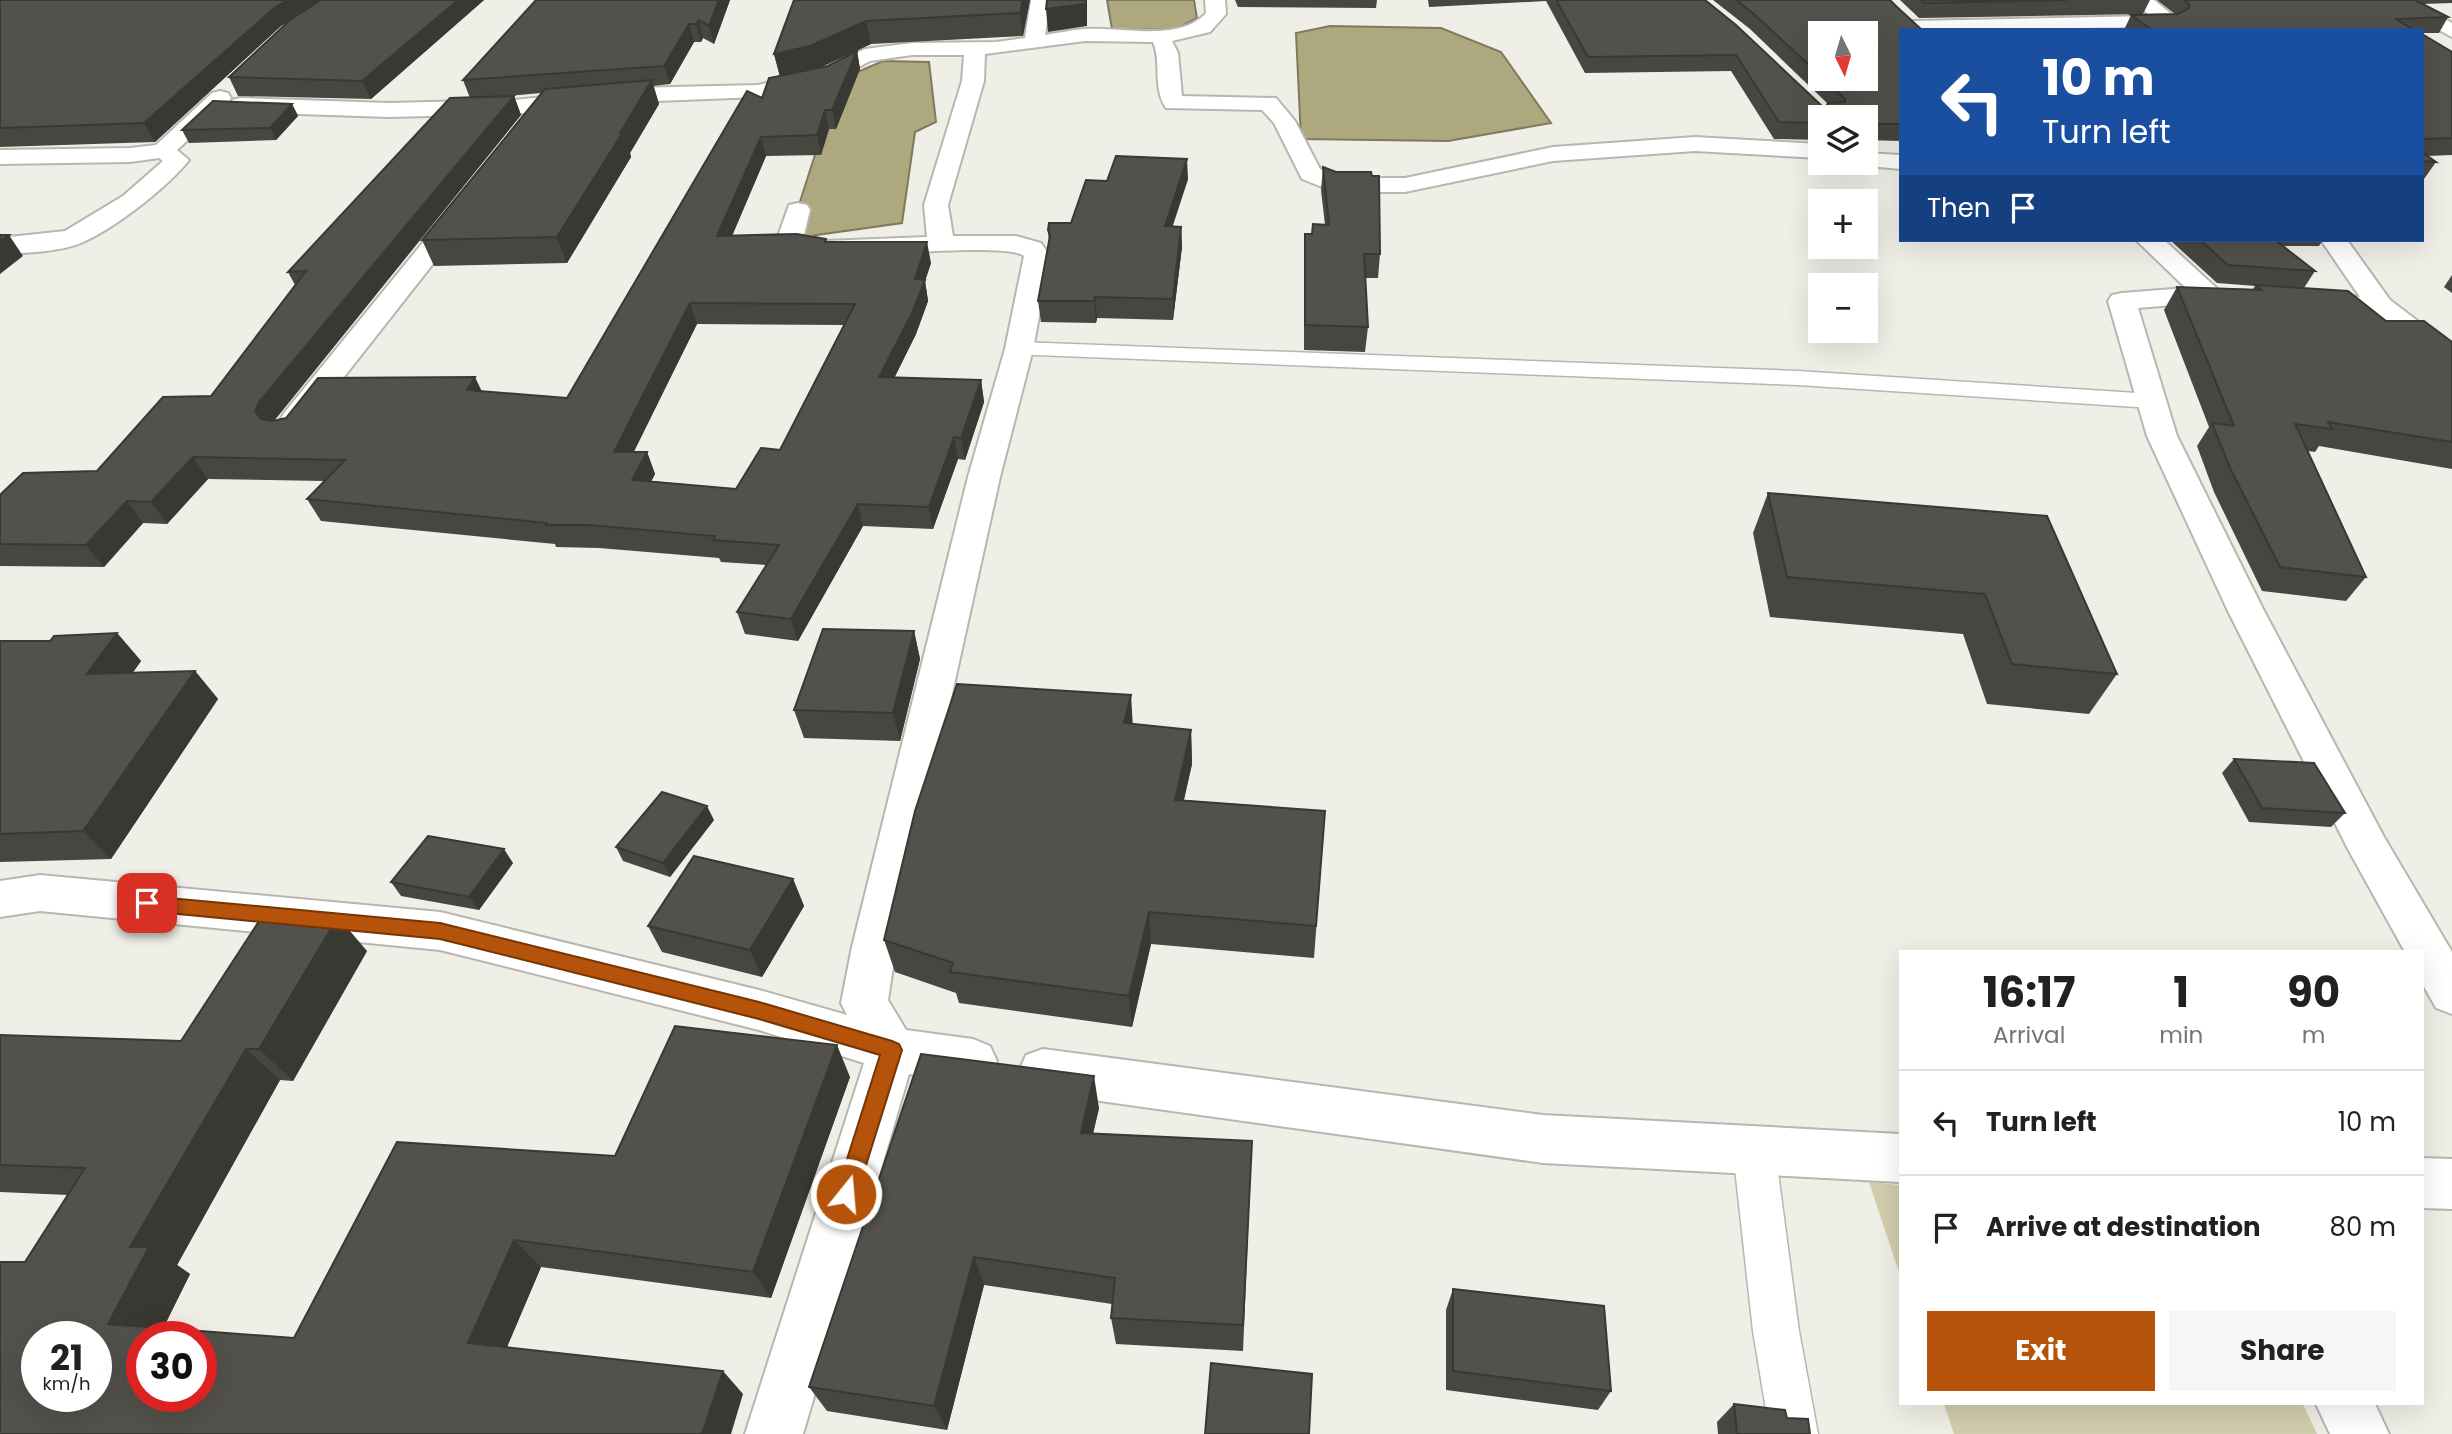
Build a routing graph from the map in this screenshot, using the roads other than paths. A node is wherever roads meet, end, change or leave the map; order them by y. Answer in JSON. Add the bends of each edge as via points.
{"nodes":[{"id":1,"x":1041,"y":0,"type":"edge"},
{"id":2,"x":1215,"y":0,"type":"edge"},
{"id":3,"x":2142,"y":0,"type":"edge"},
{"id":4,"x":2398,"y":0,"type":"edge"},
{"id":5,"x":1894,"y":9,"type":"edge"},
{"id":6,"x":1914,"y":28,"type":"edge"},
{"id":7,"x":2452,"y":31,"type":"edge"},
{"id":8,"x":1160,"y":36,"type":"junction"},
{"id":9,"x":2452,"y":39,"type":"edge"},
{"id":10,"x":2424,"y":40,"type":"edge"},
{"id":11,"x":1034,"y":43,"type":"junction"},
{"id":12,"x":975,"y":48,"type":"junction"},
{"id":13,"x":232,"y":87,"type":"edge"},
{"id":14,"x":214,"y":104,"type":"junction"},
{"id":15,"x":545,"y":104,"type":"junction"},
{"id":16,"x":523,"y":131,"type":"edge"},
{"id":17,"x":1808,"y":150,"type":"edge"},
{"id":18,"x":163,"y":151,"type":"junction"},
{"id":19,"x":0,"y":157,"type":"edge"},
{"id":20,"x":471,"y":199,"type":"edge"},
{"id":21,"x":798,"y":210,"type":"dead end"},
{"id":22,"x":2152,"y":242,"type":"edge"},
{"id":23,"x":2335,"y":242,"type":"edge"},
{"id":24,"x":941,"y":244,"type":"junction"},
{"id":25,"x":0,"y":246,"type":"edge"},
{"id":26,"x":2286,"y":300,"type":"edge"},
{"id":27,"x":2380,"y":306,"type":"junction"},
{"id":28,"x":1019,"y":349,"type":"junction"},
{"id":29,"x":2452,"y":361,"type":"edge"},
{"id":30,"x":2152,"y":401,"type":"junction"},
{"id":31,"x":286,"y":431,"type":"edge"},
{"id":32,"x":0,"y":899,"type":"edge"},
{"id":33,"x":2452,"y":994,"type":"edge"},
{"id":34,"x":892,"y":1050,"type":"junction"},
{"id":35,"x":1754,"y":1150,"type":"junction"},
{"id":36,"x":1899,"y":1158,"type":"edge"},
{"id":37,"x":2424,"y":1183,"type":"edge"},
{"id":38,"x":2452,"y":1184,"type":"edge"},
{"id":39,"x":2346,"y":1405,"type":"edge"},
{"id":40,"x":774,"y":1434,"type":"edge"},
{"id":41,"x":1794,"y":1434,"type":"edge"},
{"id":42,"x":2360,"y":1434,"type":"edge"}],
"edges":[{"from":1,"to":11,"type":"street"},
{"from":2,"to":8,"type":"street","via":[[1216,14],[1203,28]]},
{"from":3,"to":6,"type":"street","via":[[2170,21]]},
{"from":4,"to":7,"type":"street"},
{"from":5,"to":6,"type":"street"},
{"from":8,"to":11,"type":"street","via":[[1085,35]]},
{"from":8,"to":17,"type":"street","via":[[1168,53],[1169,91],[1174,103],[1268,103],[1284,121],[1310,174],[1335,185],[1405,185],[1553,154],[1695,144]]},
{"from":9,"to":10,"type":"street"},
{"from":11,"to":12,"type":"street"},
{"from":12,"to":15,"type":"street","via":[[865,55],[823,77],[758,91],[631,95]]},
{"from":12,"to":24,"type":"street","via":[[973,81],[936,205]]},
{"from":13,"to":14,"type":"street"},
{"from":14,"to":15,"type":"street","via":[[389,110]]},
{"from":14,"to":18,"type":"street"},
{"from":15,"to":16,"type":"street"},
{"from":18,"to":19,"type":"street"},
{"from":18,"to":25,"type":"street","via":[[177,160],[167,171],[132,201],[72,238]]},
{"from":20,"to":31,"type":"street"},
{"from":21,"to":24,"type":"street","via":[[790,239],[824,248]]},
{"from":22,"to":30,"type":"street","via":[[2222,295],[2122,301]]},
{"from":23,"to":27,"type":"street"},
{"from":24,"to":28,"type":"street","via":[[1032,248],[1037,256]]},
{"from":26,"to":27,"type":"street"},
{"from":27,"to":29,"type":"street"},
{"from":28,"to":30,"type":"lane","via":[[1798,378]]},
{"from":28,"to":34,"type":"street","via":[[984,477],[874,947],[864,1003]]},
{"from":30,"to":33,"type":"street","via":[[2162,436],[2245,609],[2369,849]]},
{"from":32,"to":34,"type":"street","via":[[40,893],[440,931],[759,1010]]},
{"from":34,"to":35,"type":"street","via":[[1543,1139]]},
{"from":34,"to":40,"type":"street"},
{"from":35,"to":36,"type":"street"},
{"from":35,"to":41,"type":"lane"},
{"from":37,"to":38,"type":"street"},
{"from":39,"to":42,"type":"street"}]}
